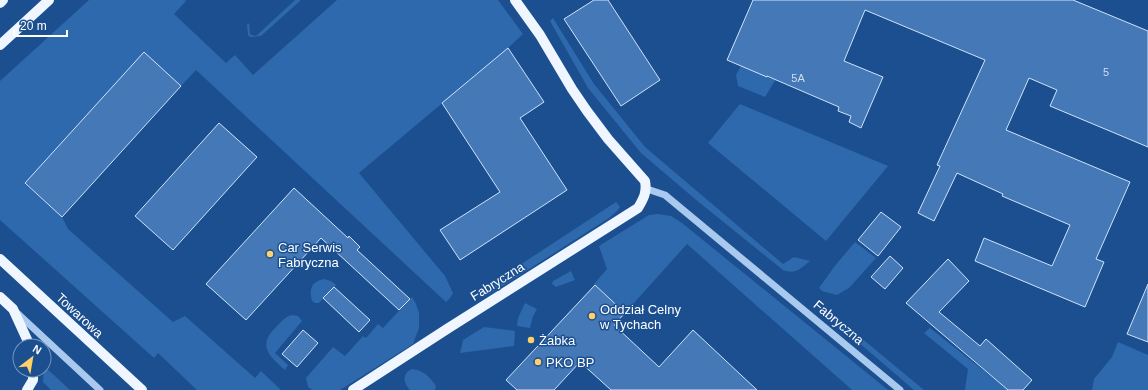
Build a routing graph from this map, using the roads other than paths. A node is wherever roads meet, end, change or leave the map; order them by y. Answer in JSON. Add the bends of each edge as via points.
{"nodes":[{"id":1,"x":3,"y":0,"type":"edge"},
{"id":2,"x":49,"y":0,"type":"edge"},
{"id":3,"x":515,"y":0,"type":"edge"},
{"id":4,"x":0,"y":3,"type":"edge"},
{"id":5,"x":0,"y":45,"type":"edge"},
{"id":6,"x":646,"y":189,"type":"junction"},
{"id":7,"x":0,"y":259,"type":"edge"},
{"id":8,"x":0,"y":297,"type":"edge"},
{"id":9,"x":13,"y":310,"type":"junction"},
{"id":10,"x":26,"y":338,"type":"edge"},
{"id":11,"x":33,"y":378,"type":"edge"},
{"id":12,"x":27,"y":390,"type":"edge"},
{"id":13,"x":100,"y":390,"type":"edge"},
{"id":14,"x":142,"y":390,"type":"edge"},
{"id":15,"x":353,"y":390,"type":"edge"},
{"id":16,"x":900,"y":390,"type":"edge"}],
"edges":[{"from":1,"to":4,"type":"main road"},
{"from":2,"to":5,"type":"main road"},
{"from":3,"to":6,"type":"main road","via":[[587,111],[645,181]]},
{"from":6,"to":15,"type":"main road","name":"Fabryczna","via":[[644,199],[638,208]]},
{"from":6,"to":16,"type":"street","name":"Fabryczna","via":[[665,195]]},
{"from":7,"to":14,"type":"main road","name":"Towarowa"},
{"from":8,"to":9,"type":"main road"},
{"from":9,"to":10,"type":"main road"},
{"from":9,"to":13,"type":"street"},
{"from":11,"to":12,"type":"main road"}]}
